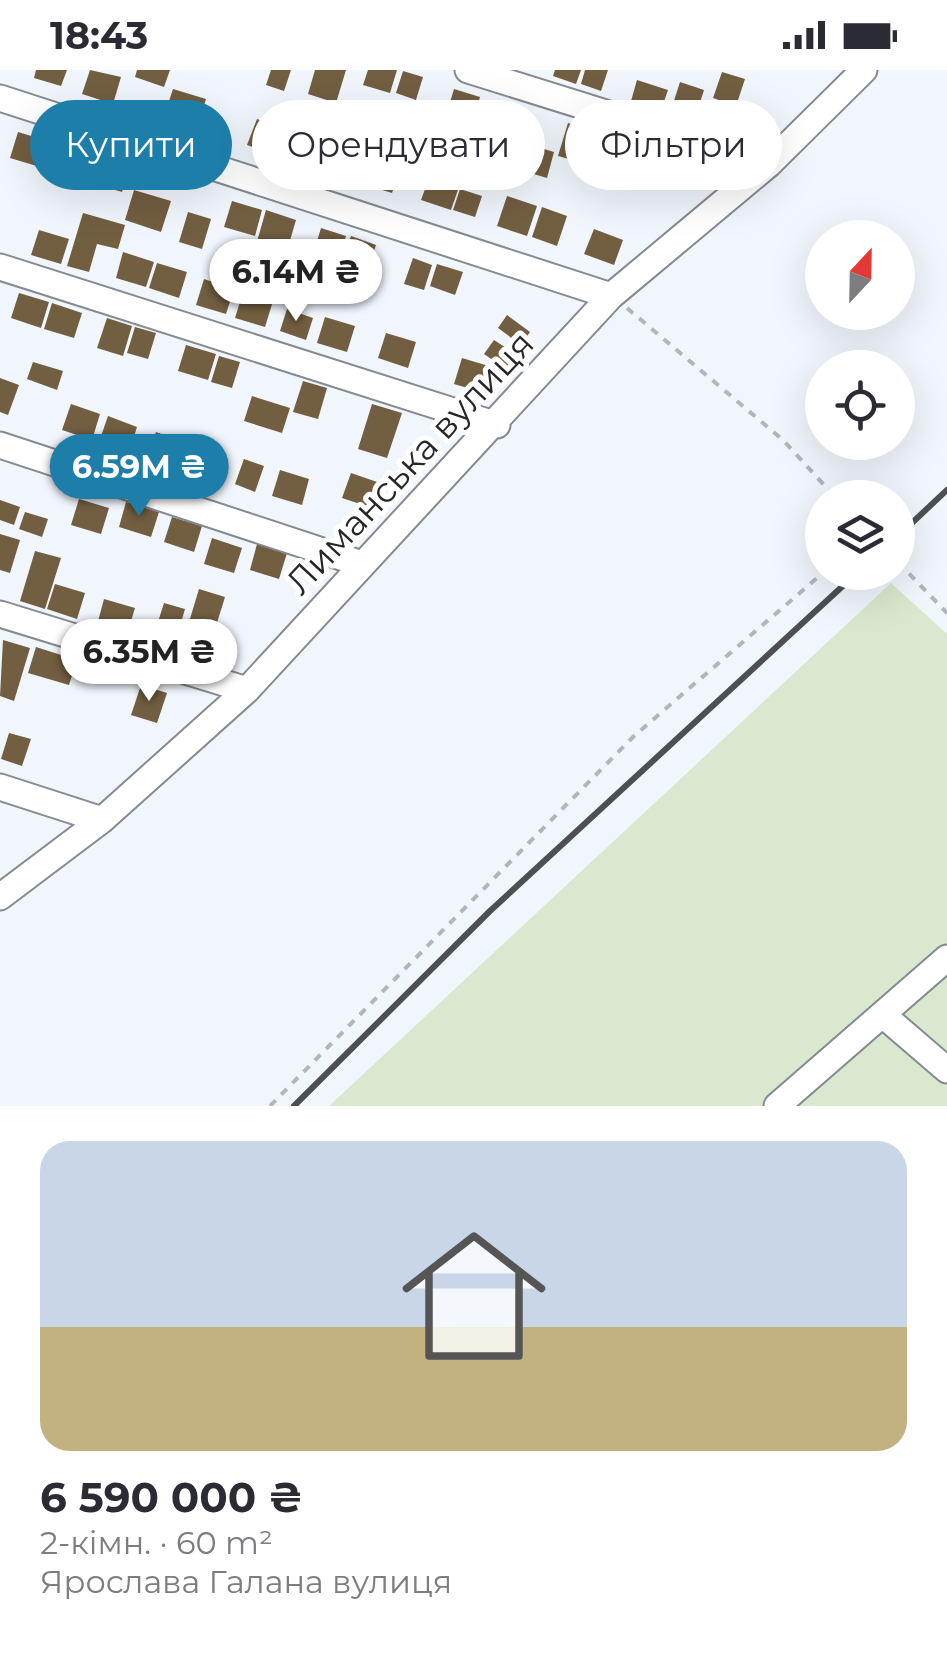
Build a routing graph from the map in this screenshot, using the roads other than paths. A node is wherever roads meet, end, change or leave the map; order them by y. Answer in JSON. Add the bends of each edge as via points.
{"nodes":[{"id":1,"x":468,"y":70,"type":"edge"},
{"id":2,"x":864,"y":70,"type":"edge"},
{"id":3,"x":0,"y":98,"type":"edge"},
{"id":4,"x":565,"y":100,"type":"edge"},
{"id":5,"x":782,"y":151,"type":"edge"},
{"id":6,"x":738,"y":190,"type":"edge"},
{"id":7,"x":0,"y":267,"type":"edge"},
{"id":8,"x":612,"y":296,"type":"junction"},
{"id":9,"x":496,"y":425,"type":"junction"},
{"id":10,"x":0,"y":445,"type":"edge"},
{"id":11,"x":362,"y":564,"type":"junction"},
{"id":12,"x":0,"y":614,"type":"edge"},
{"id":13,"x":247,"y":690,"type":"junction"},
{"id":14,"x":0,"y":787,"type":"edge"},
{"id":15,"x":102,"y":820,"type":"junction"},
{"id":16,"x":0,"y":896,"type":"edge"},
{"id":17,"x":947,"y":958,"type":"edge"},
{"id":18,"x":882,"y":1014,"type":"junction"},
{"id":19,"x":947,"y":1070,"type":"edge"},
{"id":20,"x":777,"y":1106,"type":"edge"}],
"edges":[{"from":1,"to":4,"type":"street"},
{"from":2,"to":5,"type":"street","name":"Лиманська вулиця"},
{"from":3,"to":8,"type":"street"},
{"from":6,"to":8,"type":"street","name":"Лиманська вулиця"},
{"from":7,"to":9,"type":"street"},
{"from":8,"to":9,"type":"street","name":"Лиманська вулиця"},
{"from":9,"to":11,"type":"street","name":"Лиманська вулиця"},
{"from":10,"to":11,"type":"street"},
{"from":11,"to":13,"type":"street","name":"Лиманська вулиця"},
{"from":12,"to":13,"type":"street"},
{"from":13,"to":15,"type":"street","name":"Лиманська вулиця"},
{"from":14,"to":15,"type":"street"},
{"from":15,"to":16,"type":"street","name":"Лиманська вулиця"},
{"from":17,"to":18,"type":"street"},
{"from":18,"to":19,"type":"street"},
{"from":18,"to":20,"type":"street"}]}
